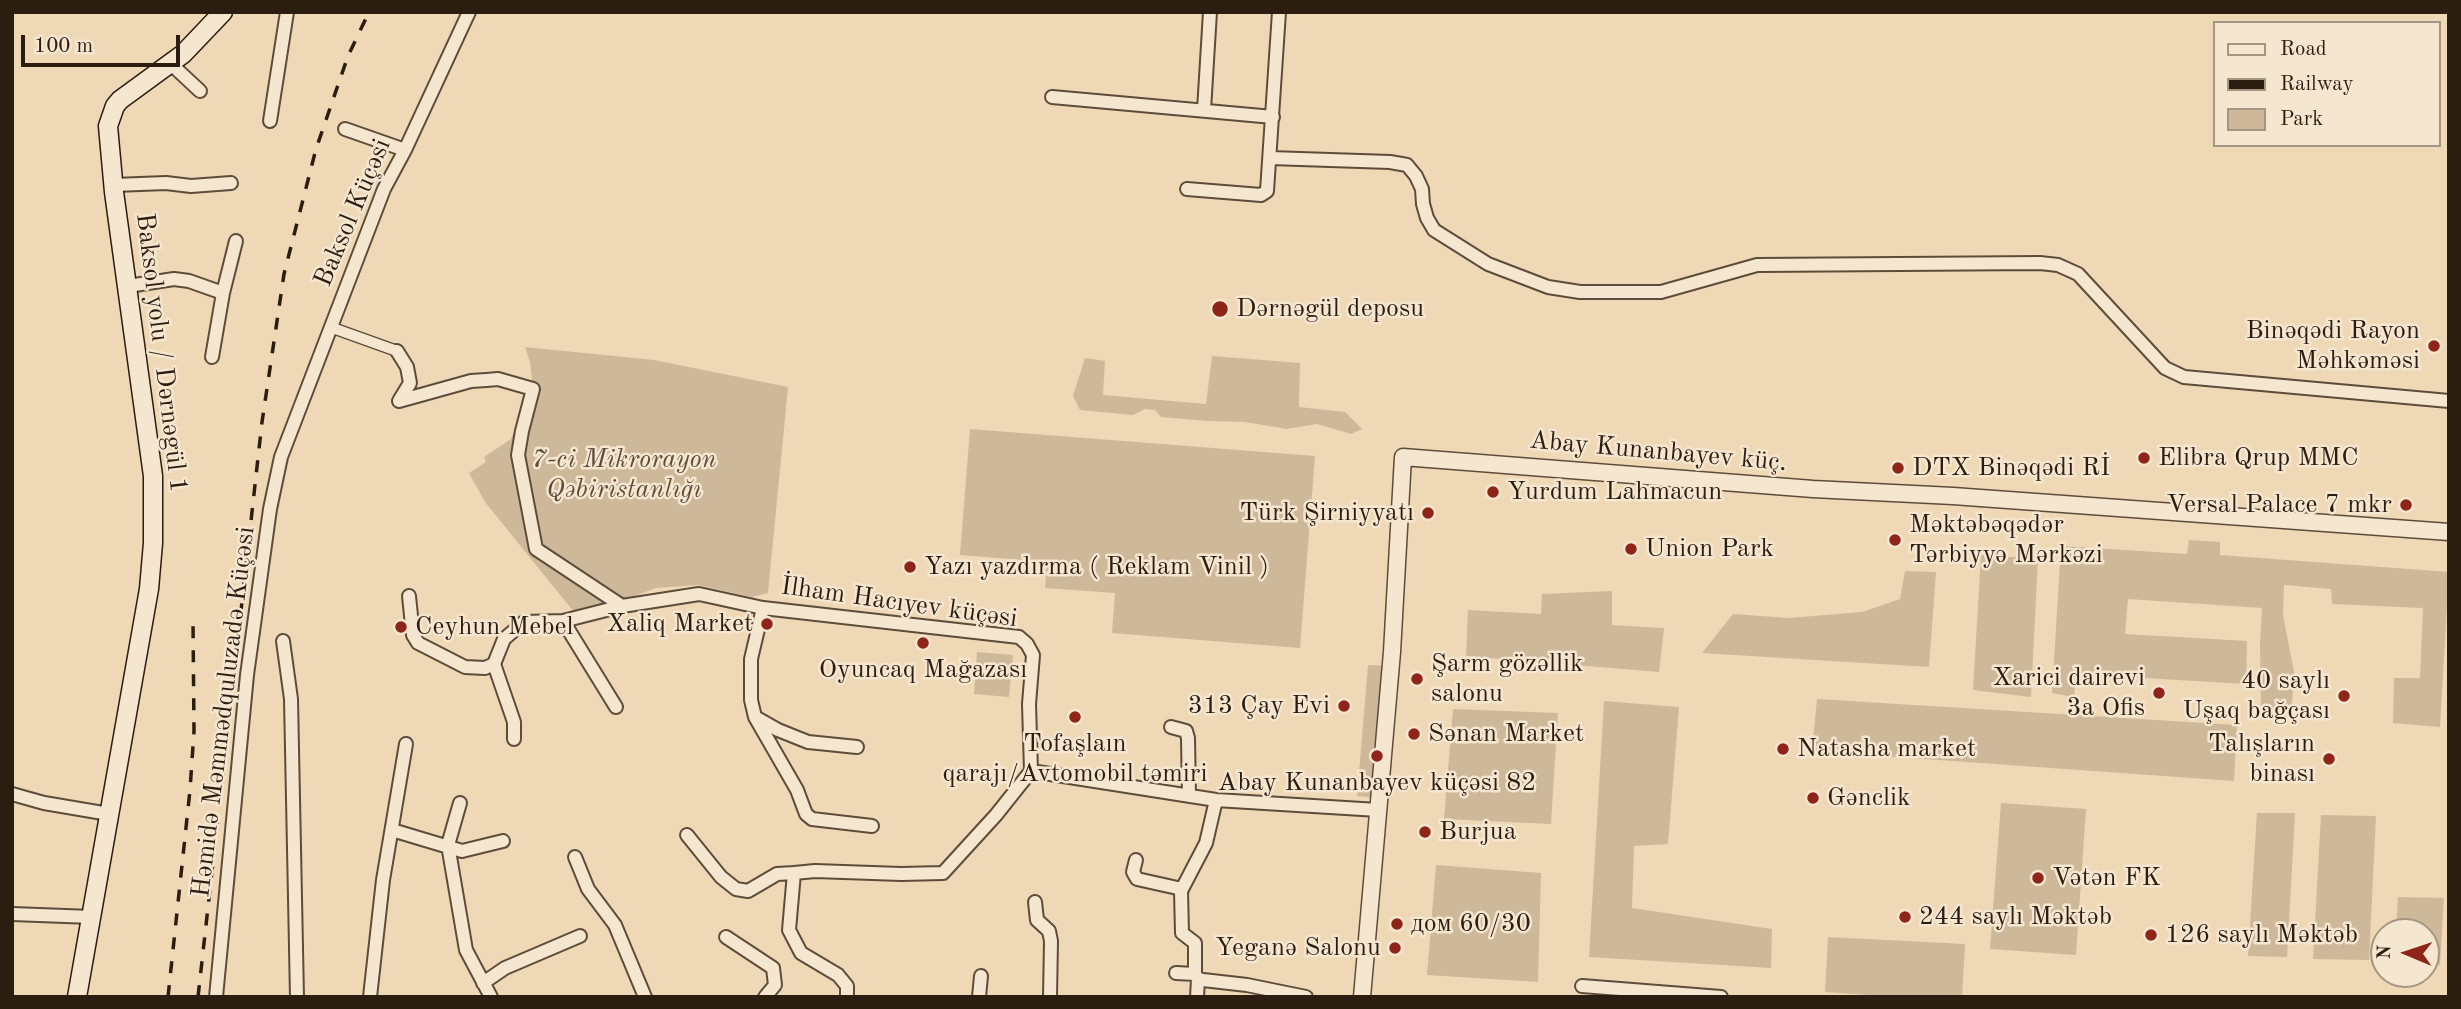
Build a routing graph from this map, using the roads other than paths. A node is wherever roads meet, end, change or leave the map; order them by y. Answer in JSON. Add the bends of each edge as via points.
{"nodes":[{"id":1,"x":223,"y":12,"type":"edge"},
{"id":2,"x":287,"y":12,"type":"edge"},
{"id":3,"x":469,"y":12,"type":"edge"},
{"id":4,"x":1210,"y":12,"type":"edge"},
{"id":5,"x":1279,"y":12,"type":"edge"},
{"id":6,"x":170,"y":64,"type":"junction"},
{"id":7,"x":200,"y":91,"type":"dead end"},
{"id":8,"x":1052,"y":97,"type":"dead end"},
{"id":9,"x":1204,"y":110,"type":"junction"},
{"id":10,"x":1273,"y":117,"type":"junction"},
{"id":11,"x":270,"y":121,"type":"dead end"},
{"id":12,"x":345,"y":129,"type":"dead end"},
{"id":13,"x":405,"y":150,"type":"junction"},
{"id":14,"x":1270,"y":158,"type":"junction"},
{"id":15,"x":231,"y":183,"type":"dead end"},
{"id":16,"x":114,"y":185,"type":"junction"},
{"id":17,"x":1187,"y":189,"type":"dead end"},
{"id":18,"x":236,"y":241,"type":"dead end"},
{"id":19,"x":128,"y":286,"type":"junction"},
{"id":20,"x":223,"y":293,"type":"junction"},
{"id":21,"x":330,"y":327,"type":"junction"},
{"id":22,"x":397,"y":351,"type":"joint"},
{"id":23,"x":212,"y":357,"type":"dead end"},
{"id":24,"x":2449,"y":401,"type":"edge"},
{"id":25,"x":289,"y":435,"type":"joint"},
{"id":26,"x":2449,"y":533,"type":"edge"},
{"id":27,"x":409,"y":596,"type":"dead end"},
{"id":28,"x":622,"y":606,"type":"junction"},
{"id":29,"x":763,"y":608,"type":"junction"},
{"id":30,"x":563,"y":621,"type":"junction"},
{"id":31,"x":284,"y":642,"type":"dead end"},
{"id":32,"x":494,"y":664,"type":"junction"},
{"id":33,"x":616,"y":707,"type":"dead end"},
{"id":34,"x":755,"y":717,"type":"junction"},
{"id":35,"x":1171,"y":727,"type":"dead end"},
{"id":36,"x":514,"y":739,"type":"dead end"},
{"id":37,"x":406,"y":744,"type":"dead end"},
{"id":38,"x":857,"y":747,"type":"dead end"},
{"id":39,"x":1031,"y":771,"type":"junction"},
{"id":40,"x":12,"y":794,"type":"edge"},
{"id":41,"x":1189,"y":796,"type":"junction"},
{"id":42,"x":1216,"y":800,"type":"junction"},
{"id":43,"x":460,"y":803,"type":"dead end"},
{"id":44,"x":1378,"y":810,"type":"junction"},
{"id":45,"x":109,"y":814,"type":"junction"},
{"id":46,"x":872,"y":826,"type":"dead end"},
{"id":47,"x":392,"y":830,"type":"junction"},
{"id":48,"x":687,"y":835,"type":"dead end"},
{"id":49,"x":503,"y":841,"type":"dead end"},
{"id":50,"x":448,"y":845,"type":"junction"},
{"id":51,"x":575,"y":857,"type":"dead end"},
{"id":52,"x":1136,"y":860,"type":"dead end"},
{"id":53,"x":794,"y":873,"type":"junction"},
{"id":54,"x":1182,"y":889,"type":"junction"},
{"id":55,"x":1035,"y":902,"type":"dead end"},
{"id":56,"x":12,"y":914,"type":"edge"},
{"id":57,"x":92,"y":916,"type":"junction"},
{"id":58,"x":580,"y":936,"type":"dead end"},
{"id":59,"x":726,"y":937,"type":"dead end"},
{"id":60,"x":1176,"y":973,"type":"dead end"},
{"id":61,"x":981,"y":975,"type":"dead end"},
{"id":62,"x":1197,"y":976,"type":"junction"},
{"id":63,"x":484,"y":983,"type":"junction"},
{"id":64,"x":1582,"y":986,"type":"dead end"},
{"id":65,"x":77,"y":997,"type":"edge"},
{"id":66,"x":216,"y":997,"type":"edge"},
{"id":67,"x":297,"y":997,"type":"edge"},
{"id":68,"x":370,"y":997,"type":"edge"},
{"id":69,"x":491,"y":997,"type":"edge"},
{"id":70,"x":645,"y":997,"type":"edge"},
{"id":71,"x":765,"y":997,"type":"edge"},
{"id":72,"x":847,"y":997,"type":"edge"},
{"id":73,"x":979,"y":997,"type":"edge"},
{"id":74,"x":1049,"y":997,"type":"edge"},
{"id":75,"x":1197,"y":997,"type":"edge"},
{"id":76,"x":1306,"y":997,"type":"edge"},
{"id":77,"x":1362,"y":997,"type":"edge"},
{"id":78,"x":1721,"y":997,"type":"edge"}],
"edges":[{"from":1,"to":6,"type":"main road","name":"Baksol yolu / Dərnəgül 1"},
{"from":2,"to":11,"type":"street"},
{"from":3,"to":13,"type":"street","name":"Baksol Küçəsi"},
{"from":4,"to":9,"type":"street"},
{"from":5,"to":10,"type":"street"},
{"from":6,"to":7,"type":"street"},
{"from":6,"to":16,"type":"main road","name":"Baksol yolu / Dərnəgül 1","via":[[115,106],[108,125]]},
{"from":8,"to":9,"type":"street"},
{"from":9,"to":10,"type":"street"},
{"from":10,"to":14,"type":"street"},
{"from":12,"to":13,"type":"street"},
{"from":13,"to":21,"type":"street","name":"Baksol Küçəsi","via":[[384,189]]},
{"from":14,"to":17,"type":"street","via":[[1267,191],[1261,195]]},
{"from":14,"to":24,"type":"street","via":[[1407,165],[1422,189],[1434,230],[1488,264],[1548,286],[1580,292],[1661,292],[1757,265],[2058,265],[2078,274],[2165,368],[2184,377]]},
{"from":15,"to":16,"type":"street"},
{"from":16,"to":19,"type":"main road","name":"Baksol yolu / Dərnəgül 1"},
{"from":18,"to":20,"type":"street"},
{"from":19,"to":20,"type":"street","via":[[174,279]]},
{"from":19,"to":45,"type":"main road","name":"Baksol yolu / Dərnəgül 1","via":[[153,475],[153,543]]},
{"from":20,"to":23,"type":"street"},
{"from":21,"to":22,"type":"street"},
{"from":21,"to":25,"type":"street","name":"Baksol Küçəsi"},
{"from":22,"to":28,"type":"street","via":[[410,383],[400,401],[471,381],[498,379],[533,389],[518,455],[536,549]]},
{"from":25,"to":66,"type":"street","name":"Həmidə Məmmədquluzadə Küçəsi","via":[[270,509],[247,674]]},
{"from":26,"to":44,"type":"street","name":"Abay Kunanbayev küç.","via":[[1403,457]]},
{"from":27,"to":32,"type":"street","via":[[418,643],[466,667]]},
{"from":28,"to":29,"type":"street","name":"İlham Hacıyev küçəsi","via":[[699,594]]},
{"from":28,"to":30,"type":"street","name":"İlham Hacıyev küçəsi"},
{"from":29,"to":34,"type":"street","name":"İlham Hacıyev küçəsi","via":[[751,659]]},
{"from":29,"to":39,"type":"street","name":"İlham Hacıyev küçəsi","via":[[1019,637],[1033,655]]},
{"from":30,"to":32,"type":"street","name":"İlham Hacıyev küçəsi","via":[[524,622],[504,639]]},
{"from":30,"to":33,"type":"street"},
{"from":31,"to":67,"type":"street","name":"Həmidə Məmmədquluzadə Küçəsi","via":[[291,699]]},
{"from":32,"to":36,"type":"street","via":[[514,722]]},
{"from":34,"to":38,"type":"street","via":[[807,742]]},
{"from":34,"to":46,"type":"street","name":"İlham Hacıyev küçəsi","via":[[806,814],[812,819]]},
{"from":35,"to":41,"type":"street","via":[[1186,731],[1188,738]]},
{"from":37,"to":47,"type":"street"},
{"from":39,"to":41,"type":"street"},
{"from":39,"to":53,"type":"street","via":[[943,873]]},
{"from":40,"to":45,"type":"street"},
{"from":41,"to":42,"type":"street"},
{"from":42,"to":44,"type":"street"},
{"from":42,"to":54,"type":"street","via":[[1206,843]]},
{"from":43,"to":50,"type":"street"},
{"from":44,"to":77,"type":"street","name":"Abay Kunanbayev küç."},
{"from":45,"to":57,"type":"main road","name":"Baksol yolu / Dərnəgül 1"},
{"from":47,"to":50,"type":"street"},
{"from":47,"to":68,"type":"street"},
{"from":48,"to":53,"type":"street","via":[[736,890],[748,891],[777,874]]},
{"from":49,"to":50,"type":"street","via":[[462,851]]},
{"from":50,"to":63,"type":"street","via":[[466,950]]},
{"from":51,"to":70,"type":"street","via":[[588,889],[614,925]]},
{"from":52,"to":54,"type":"street","via":[[1133,872],[1137,879]]},
{"from":53,"to":72,"type":"street","via":[[789,930],[801,953],[838,975],[847,986]]},
{"from":54,"to":62,"type":"street","via":[[1182,933],[1195,943]]},
{"from":55,"to":74,"type":"street","via":[[1037,920],[1049,931],[1051,941]]},
{"from":56,"to":57,"type":"street"},
{"from":57,"to":65,"type":"main road","name":"Baksol yolu / Dərnəgül 1"},
{"from":58,"to":63,"type":"street","via":[[505,968]]},
{"from":59,"to":71,"type":"street","via":[[774,968],[775,985]]},
{"from":60,"to":62,"type":"street"},
{"from":61,"to":73,"type":"street"},
{"from":62,"to":75,"type":"street"},
{"from":62,"to":76,"type":"street"},
{"from":63,"to":69,"type":"street"},
{"from":64,"to":78,"type":"street"}]}
